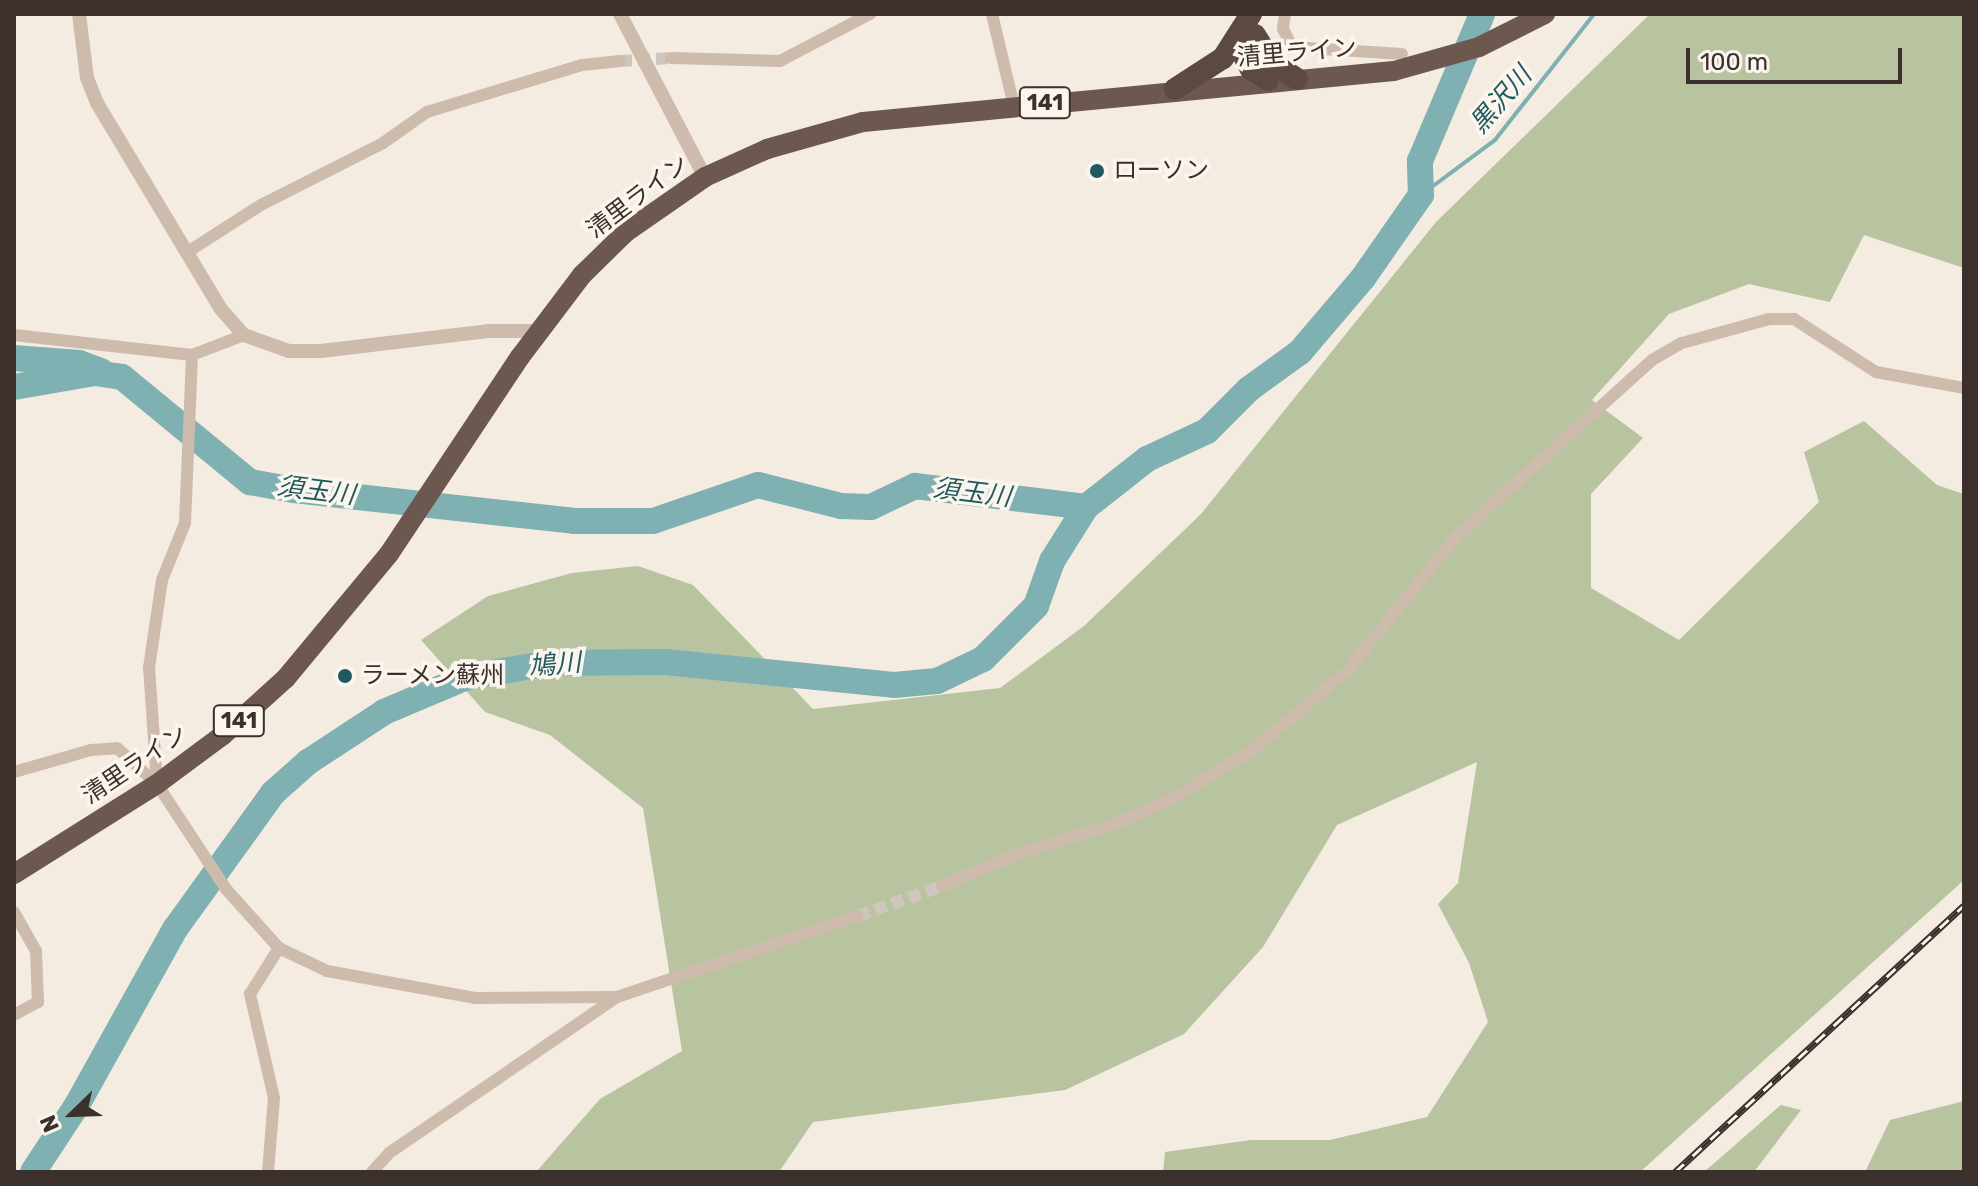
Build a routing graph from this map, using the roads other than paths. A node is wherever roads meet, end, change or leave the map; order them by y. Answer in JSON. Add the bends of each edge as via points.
{"nodes":[{"id":1,"x":79,"y":14,"type":"edge"},
{"id":2,"x":620,"y":14,"type":"edge"},
{"id":3,"x":870,"y":14,"type":"edge"},
{"id":4,"x":992,"y":14,"type":"edge"},
{"id":5,"x":1264,"y":14,"type":"edge"},
{"id":6,"x":1285,"y":14,"type":"edge"},
{"id":7,"x":1545,"y":14,"type":"edge"},
{"id":8,"x":1246,"y":37,"type":"edge"},
{"id":9,"x":671,"y":58,"type":"tunnel mouth"},
{"id":10,"x":620,"y":61,"type":"tunnel mouth"},
{"id":11,"x":1398,"y":62,"type":"junction"},
{"id":12,"x":1297,"y":79,"type":"junction"},
{"id":13,"x":1268,"y":80,"type":"junction"},
{"id":14,"x":1210,"y":86,"type":"junction"},
{"id":15,"x":1175,"y":89,"type":"junction"},
{"id":16,"x":1014,"y":106,"type":"junction"},
{"id":17,"x":705,"y":177,"type":"junction"},
{"id":18,"x":186,"y":253,"type":"junction"},
{"id":19,"x":538,"y":331,"type":"junction"},
{"id":20,"x":14,"y":335,"type":"edge"},
{"id":21,"x":244,"y":335,"type":"junction"},
{"id":22,"x":192,"y":355,"type":"junction"},
{"id":23,"x":1964,"y":388,"type":"edge"},
{"id":24,"x":14,"y":772,"type":"edge"},
{"id":25,"x":157,"y":784,"type":"junction"},
{"id":26,"x":14,"y":874,"type":"edge"},
{"id":27,"x":942,"y":886,"type":"tunnel mouth"},
{"id":28,"x":14,"y":912,"type":"edge"},
{"id":29,"x":858,"y":916,"type":"tunnel mouth"},
{"id":30,"x":279,"y":948,"type":"junction"},
{"id":31,"x":617,"y":997,"type":"junction"},
{"id":32,"x":14,"y":1015,"type":"edge"},
{"id":33,"x":268,"y":1172,"type":"edge"},
{"id":34,"x":372,"y":1172,"type":"edge"}],
"edges":[{"from":1,"to":18,"type":"street","via":[[87,78],[97,103]]},
{"from":2,"to":17,"type":"street"},
{"from":3,"to":9,"type":"street","via":[[780,61]]},
{"from":4,"to":16,"type":"street"},
{"from":5,"to":8,"type":"highway"},
{"from":6,"to":11,"type":"street","via":[[1283,29],[1292,47]]},
{"from":7,"to":11,"type":"highway","name":"清里ライン","number":"141","via":[[1479,47]]},
{"from":8,"to":12,"type":"highway"},
{"from":8,"to":13,"type":"highway"},
{"from":8,"to":14,"type":"highway"},
{"from":8,"to":15,"type":"highway"},
{"from":10,"to":18,"type":"street","via":[[582,65],[427,112],[383,143],[261,205]]},
{"from":11,"to":12,"type":"highway","name":"清里ライン","number":"141"},
{"from":12,"to":13,"type":"highway","name":"清里ライン","number":"141"},
{"from":13,"to":14,"type":"highway","name":"清里ライン","number":"141"},
{"from":14,"to":15,"type":"highway","name":"清里ライン","number":"141"},
{"from":15,"to":16,"type":"highway","name":"清里ライン","number":"141"},
{"from":16,"to":17,"type":"highway","name":"清里ライン","number":"141","via":[[863,122],[767,149]]},
{"from":17,"to":19,"type":"highway","name":"清里ライン","number":"141","via":[[626,232],[582,275]]},
{"from":18,"to":21,"type":"street"},
{"from":19,"to":21,"type":"street","via":[[488,331],[321,351],[289,351]]},
{"from":19,"to":25,"type":"highway","name":"清里ライン","number":"141","via":[[417,514],[344,613],[286,678],[223,735]]},
{"from":20,"to":22,"type":"street"},
{"from":21,"to":22,"type":"street"},
{"from":22,"to":25,"type":"street","via":[[185,523],[162,580],[149,668]]},
{"from":23,"to":27,"type":"street","via":[[1876,372],[1794,319],[1769,319],[1682,343],[1652,360],[1454,539],[1347,671],[1254,749],[1118,823],[1014,855]]},
{"from":24,"to":25,"type":"street","via":[[117,748]]},
{"from":25,"to":26,"type":"highway","name":"清里ライン","number":"141"},
{"from":25,"to":30,"type":"street","via":[[226,889]]},
{"from":28,"to":32,"type":"street","via":[[36,951],[38,1002]]},
{"from":29,"to":31,"type":"street"},
{"from":30,"to":31,"type":"street","via":[[327,971],[475,998]]},
{"from":30,"to":33,"type":"street","via":[[250,994],[274,1098]]},
{"from":31,"to":34,"type":"street","via":[[389,1153]]}]}
